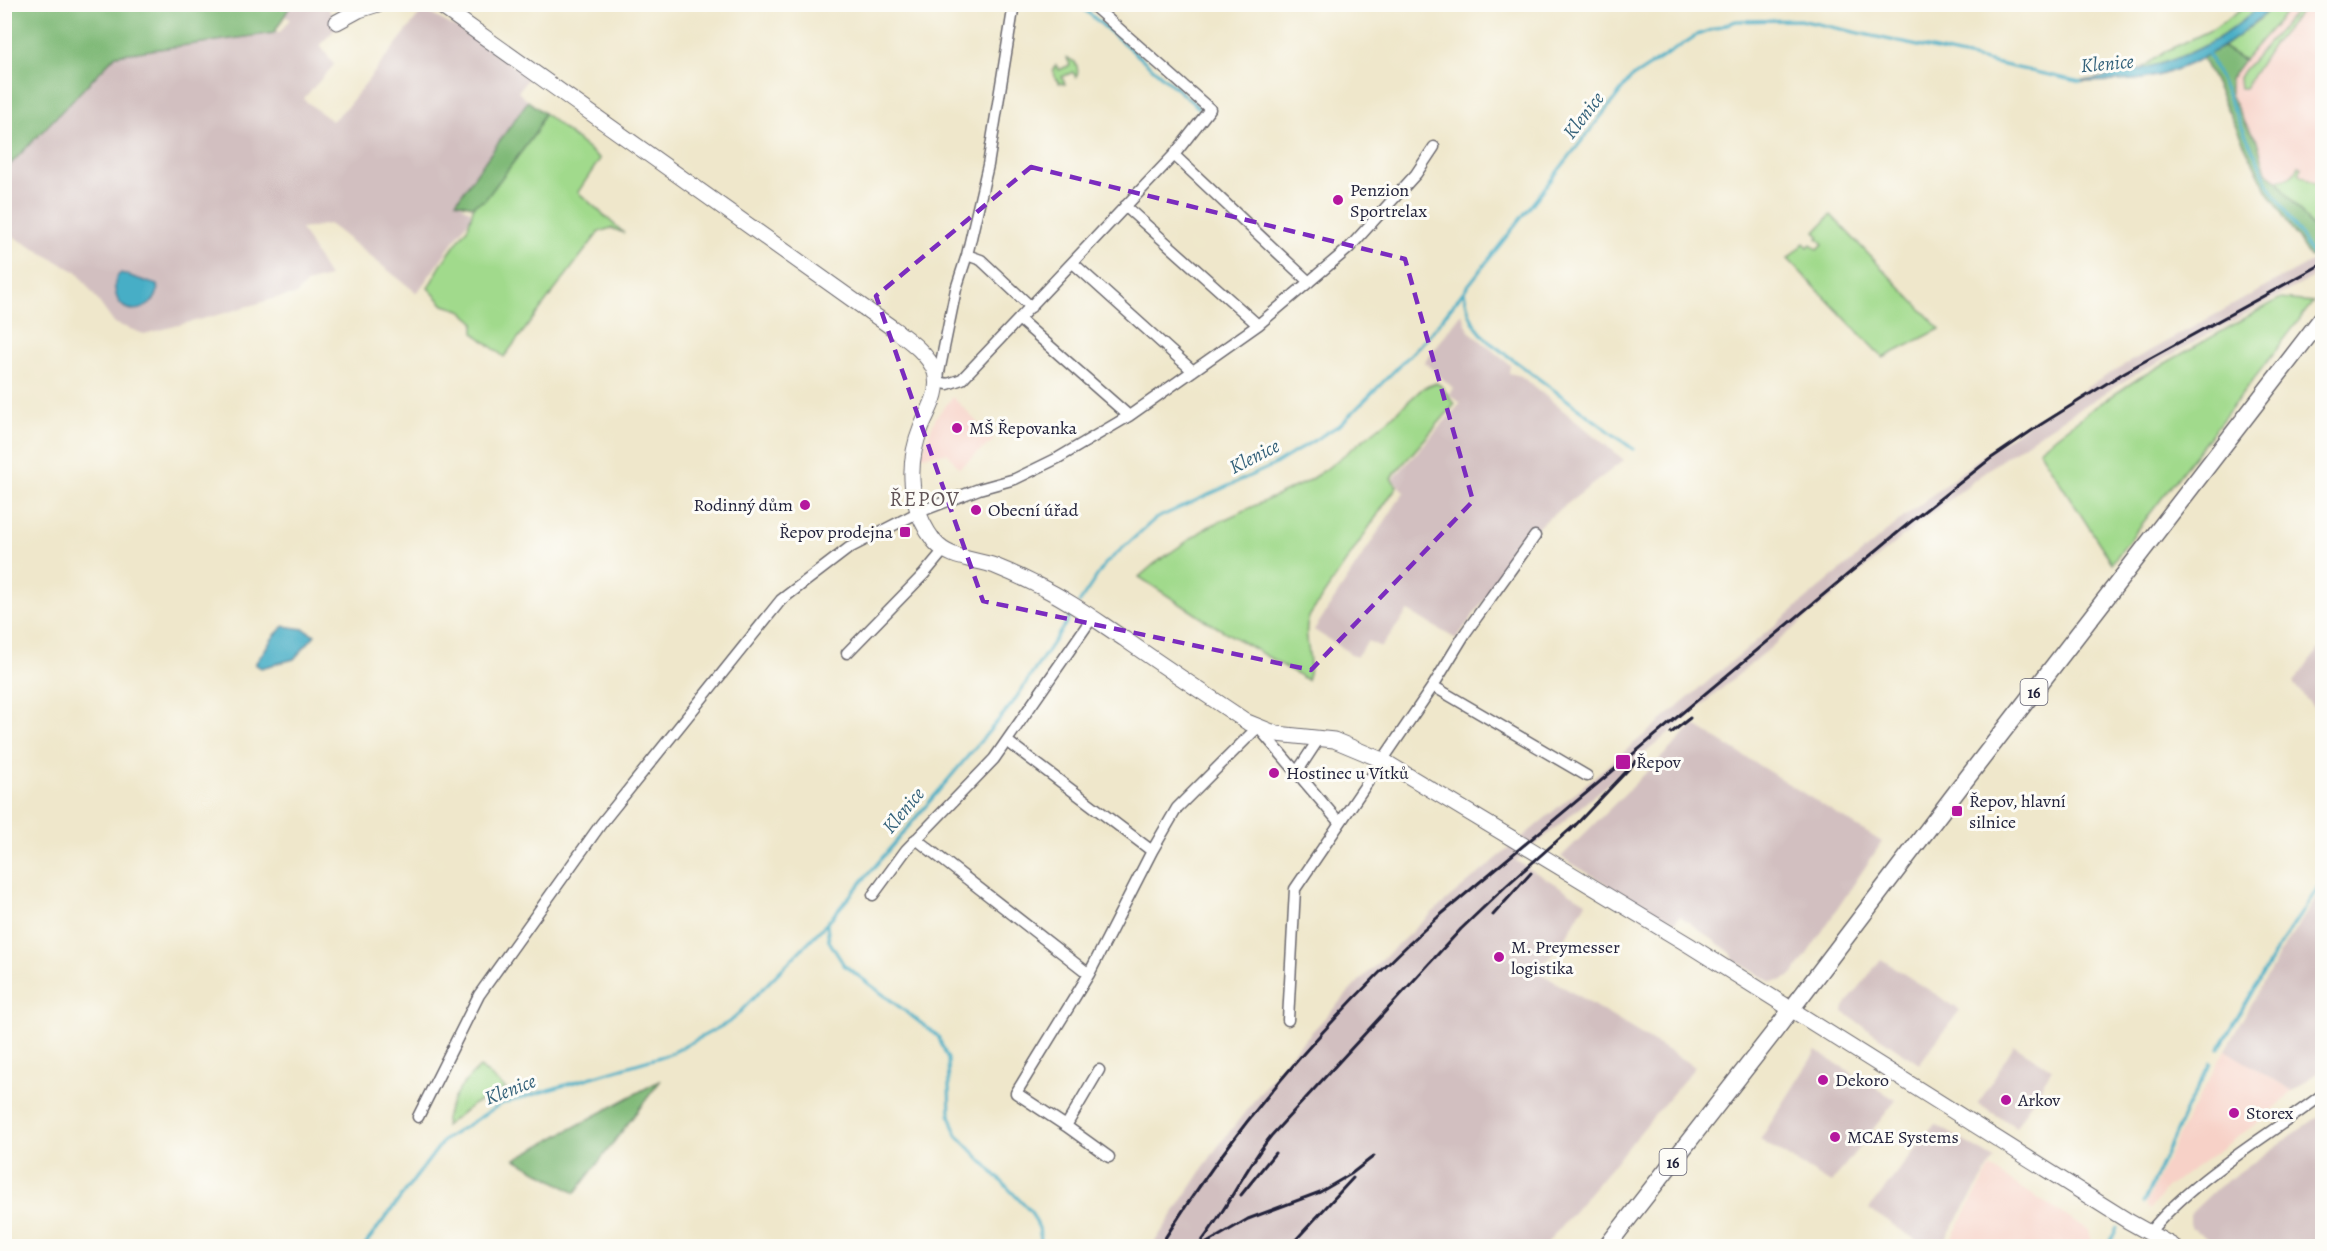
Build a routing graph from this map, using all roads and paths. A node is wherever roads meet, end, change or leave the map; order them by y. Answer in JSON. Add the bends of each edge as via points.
{"nodes":[{"id":1,"x":378,"y":4,"type":"edge"},
{"id":2,"x":438,"y":4,"type":"edge"},
{"id":3,"x":1014,"y":4,"type":"edge"},
{"id":4,"x":1090,"y":4,"type":"edge"},
{"id":5,"x":337,"y":22,"type":"dead end"},
{"id":6,"x":1434,"y":147,"type":"dead end"},
{"id":7,"x":1174,"y":155,"type":"junction"},
{"id":8,"x":1125,"y":206,"type":"junction"},
{"id":9,"x":967,"y":255,"type":"junction"},
{"id":10,"x":1073,"y":262,"type":"junction"},
{"id":11,"x":1310,"y":282,"type":"junction"},
{"id":12,"x":1031,"y":307,"type":"junction"},
{"id":13,"x":2322,"y":318,"type":"edge"},
{"id":14,"x":1020,"y":320,"type":"junction"},
{"id":15,"x":1258,"y":325,"type":"junction"},
{"id":16,"x":1193,"y":370,"type":"junction"},
{"id":17,"x":937,"y":382,"type":"junction"},
{"id":18,"x":1129,"y":416,"type":"junction"},
{"id":19,"x":919,"y":512,"type":"junction"},
{"id":20,"x":1535,"y":536,"type":"dead end"},
{"id":21,"x":944,"y":550,"type":"junction"},
{"id":22,"x":1089,"y":616,"type":"junction"},
{"id":23,"x":847,"y":653,"type":"dead end"},
{"id":24,"x":1433,"y":686,"type":"junction"},
{"id":25,"x":1258,"y":727,"type":"junction"},
{"id":26,"x":1320,"y":737,"type":"junction"},
{"id":27,"x":1007,"y":741,"type":"junction"},
{"id":28,"x":1382,"y":760,"type":"junction"},
{"id":29,"x":1297,"y":772,"type":"junction"},
{"id":30,"x":1587,"y":776,"type":"dead end"},
{"id":31,"x":1339,"y":822,"type":"junction"},
{"id":32,"x":916,"y":839,"type":"junction"},
{"id":33,"x":1152,"y":851,"type":"junction"},
{"id":34,"x":873,"y":895,"type":"dead end"},
{"id":35,"x":1089,"y":974,"type":"junction"},
{"id":36,"x":1791,"y":1010,"type":"junction"},
{"id":37,"x":1288,"y":1020,"type":"dead end"},
{"id":38,"x":1099,"y":1070,"type":"dead end"},
{"id":39,"x":2322,"y":1095,"type":"edge"},
{"id":40,"x":418,"y":1117,"type":"dead end"},
{"id":41,"x":1066,"y":1126,"type":"junction"},
{"id":42,"x":1109,"y":1157,"type":"dead end"},
{"id":43,"x":2149,"y":1233,"type":"junction"},
{"id":44,"x":1607,"y":1246,"type":"edge"},
{"id":45,"x":2173,"y":1246,"type":"edge"}],
"edges":[{"from":1,"to":5,"type":"street"},
{"from":2,"to":17,"type":"street","via":[[891,327],[923,354]]},
{"from":3,"to":9,"type":"street","via":[[988,165]]},
{"from":4,"to":7,"type":"street","via":[[1210,109]]},
{"from":6,"to":11,"type":"street","via":[[1416,174],[1349,249]]},
{"from":7,"to":8,"type":"street"},
{"from":7,"to":11,"type":"street"},
{"from":8,"to":10,"type":"street"},
{"from":8,"to":15,"type":"street"},
{"from":9,"to":12,"type":"street","via":[[981,260]]},
{"from":9,"to":17,"type":"street"},
{"from":10,"to":12,"type":"street"},
{"from":10,"to":16,"type":"street"},
{"from":11,"to":15,"type":"street"},
{"from":12,"to":14,"type":"street"},
{"from":13,"to":36,"type":"main road","number":"16"},
{"from":14,"to":17,"type":"street","via":[[962,380]]},
{"from":14,"to":18,"type":"street"},
{"from":15,"to":16,"type":"street"},
{"from":16,"to":18,"type":"street"},
{"from":17,"to":19,"type":"street","via":[[912,457],[912,481]]},
{"from":18,"to":19,"type":"street","via":[[1015,479]]},
{"from":19,"to":21,"type":"street","via":[[934,541]]},
{"from":19,"to":40,"type":"street","via":[[849,548],[781,600],[601,824],[492,976]]},
{"from":20,"to":24,"type":"street","via":[[1466,632]]},
{"from":21,"to":22,"type":"street","via":[[1004,570]]},
{"from":21,"to":23,"type":"street"},
{"from":22,"to":25,"type":"street"},
{"from":22,"to":27,"type":"street"},
{"from":24,"to":28,"type":"street"},
{"from":24,"to":30,"type":"street"},
{"from":25,"to":26,"type":"street","via":[[1277,734]]},
{"from":25,"to":29,"type":"street"},
{"from":25,"to":33,"type":"street","via":[[1177,808]]},
{"from":26,"to":28,"type":"street"},
{"from":26,"to":29,"type":"street"},
{"from":27,"to":32,"type":"street"},
{"from":27,"to":33,"type":"street"},
{"from":28,"to":31,"type":"street"},
{"from":28,"to":36,"type":"street"},
{"from":29,"to":31,"type":"street"},
{"from":31,"to":37,"type":"street","via":[[1295,889]]},
{"from":32,"to":34,"type":"street"},
{"from":32,"to":35,"type":"street"},
{"from":33,"to":35,"type":"street"},
{"from":35,"to":41,"type":"street","via":[[1016,1093]]},
{"from":36,"to":43,"type":"street"},
{"from":36,"to":44,"type":"main road","number":"16"},
{"from":38,"to":41,"type":"street"},
{"from":39,"to":43,"type":"street","via":[[2200,1183]]},
{"from":41,"to":42,"type":"street"},
{"from":43,"to":45,"type":"street"}]}
